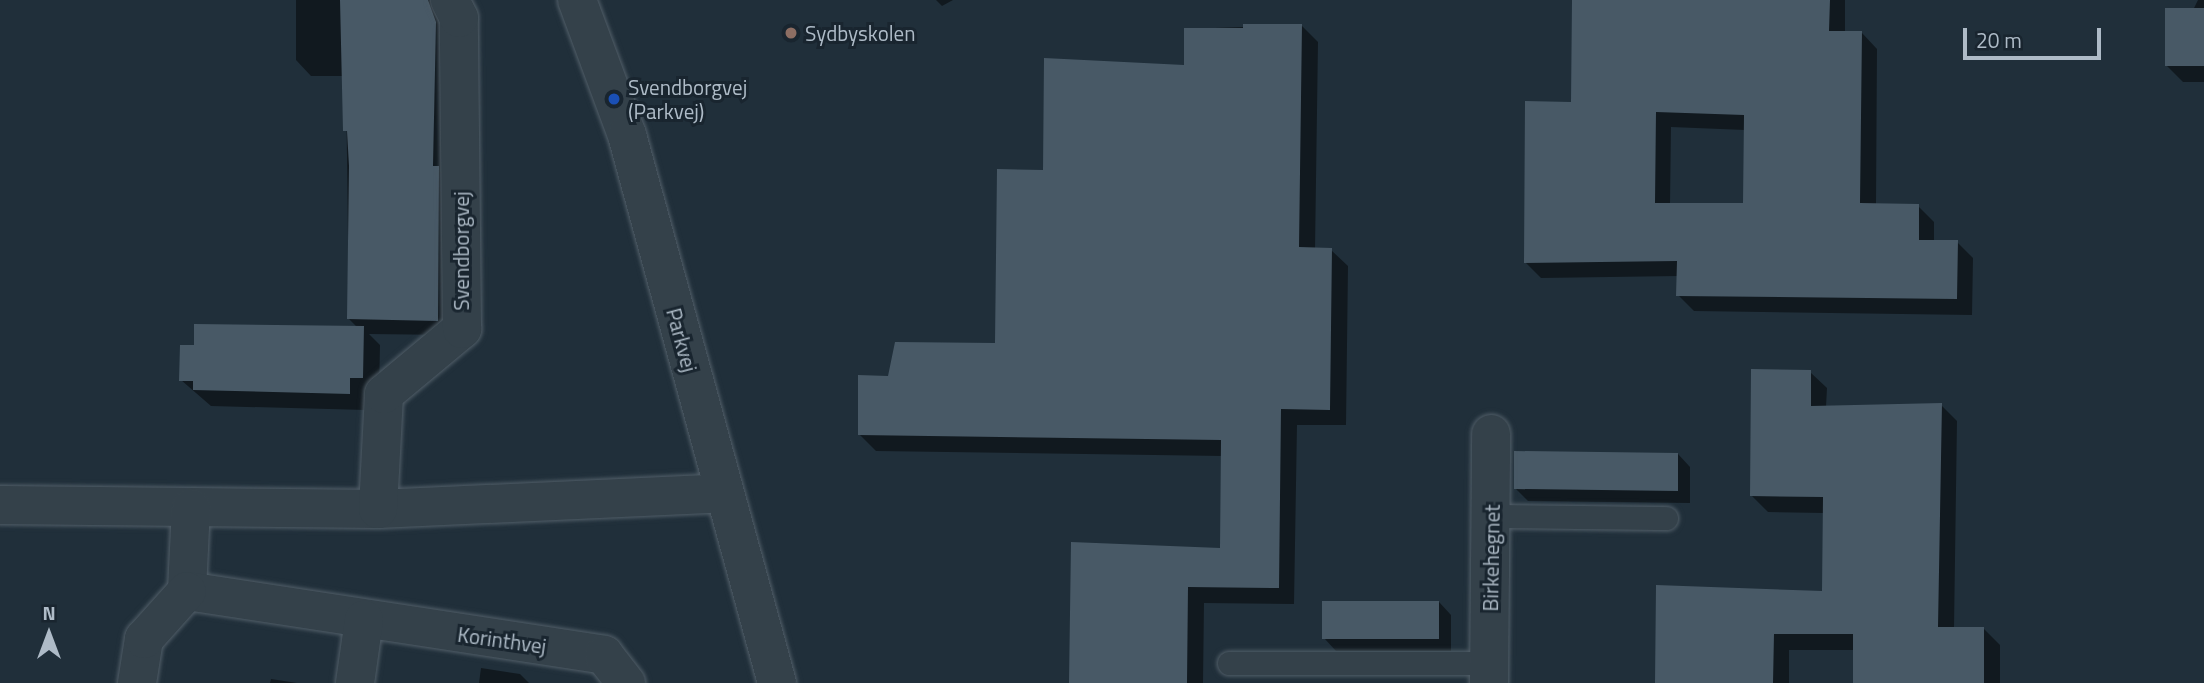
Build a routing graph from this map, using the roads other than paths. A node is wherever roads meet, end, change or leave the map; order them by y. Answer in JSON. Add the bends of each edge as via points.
{"nodes":[{"id":1,"x":450,"y":0,"type":"edge"},
{"id":2,"x":577,"y":0,"type":"edge"},
{"id":3,"x":1491,"y":433,"type":"dead end"},
{"id":4,"x":724,"y":492,"type":"junction"},
{"id":5,"x":0,"y":505,"type":"edge"},
{"id":6,"x":191,"y":508,"type":"junction"},
{"id":7,"x":378,"y":509,"type":"junction"},
{"id":8,"x":1492,"y":516,"type":"junction"},
{"id":9,"x":1666,"y":518,"type":"dead end"},
{"id":10,"x":187,"y":591,"type":"junction"},
{"id":11,"x":364,"y":620,"type":"junction"},
{"id":12,"x":1229,"y":663,"type":"dead end"},
{"id":13,"x":1489,"y":673,"type":"edge"},
{"id":14,"x":137,"y":683,"type":"edge"},
{"id":15,"x":355,"y":683,"type":"edge"},
{"id":16,"x":626,"y":683,"type":"edge"},
{"id":17,"x":777,"y":683,"type":"edge"}],
"edges":[{"from":1,"to":7,"type":"street","name":"Svendborgvej","via":[[459,18],[462,329],[384,394]]},
{"from":2,"to":4,"type":"street","name":"Parkvej","via":[[627,135]]},
{"from":3,"to":8,"type":"street","name":"Birkehegnet"},
{"from":4,"to":7,"type":"street"},
{"from":4,"to":17,"type":"street","name":"Parkvej"},
{"from":5,"to":6,"type":"street"},
{"from":6,"to":7,"type":"street"},
{"from":6,"to":10,"type":"street"},
{"from":8,"to":9,"type":"lane"},
{"from":8,"to":13,"type":"street","name":"Birkehegnet"},
{"from":10,"to":11,"type":"street","name":"Korinthvej"},
{"from":10,"to":14,"type":"street","via":[[144,639]]},
{"from":11,"to":15,"type":"street"},
{"from":11,"to":16,"type":"street","name":"Korinthvej","via":[[604,655]]},
{"from":12,"to":13,"type":"lane"}]}
